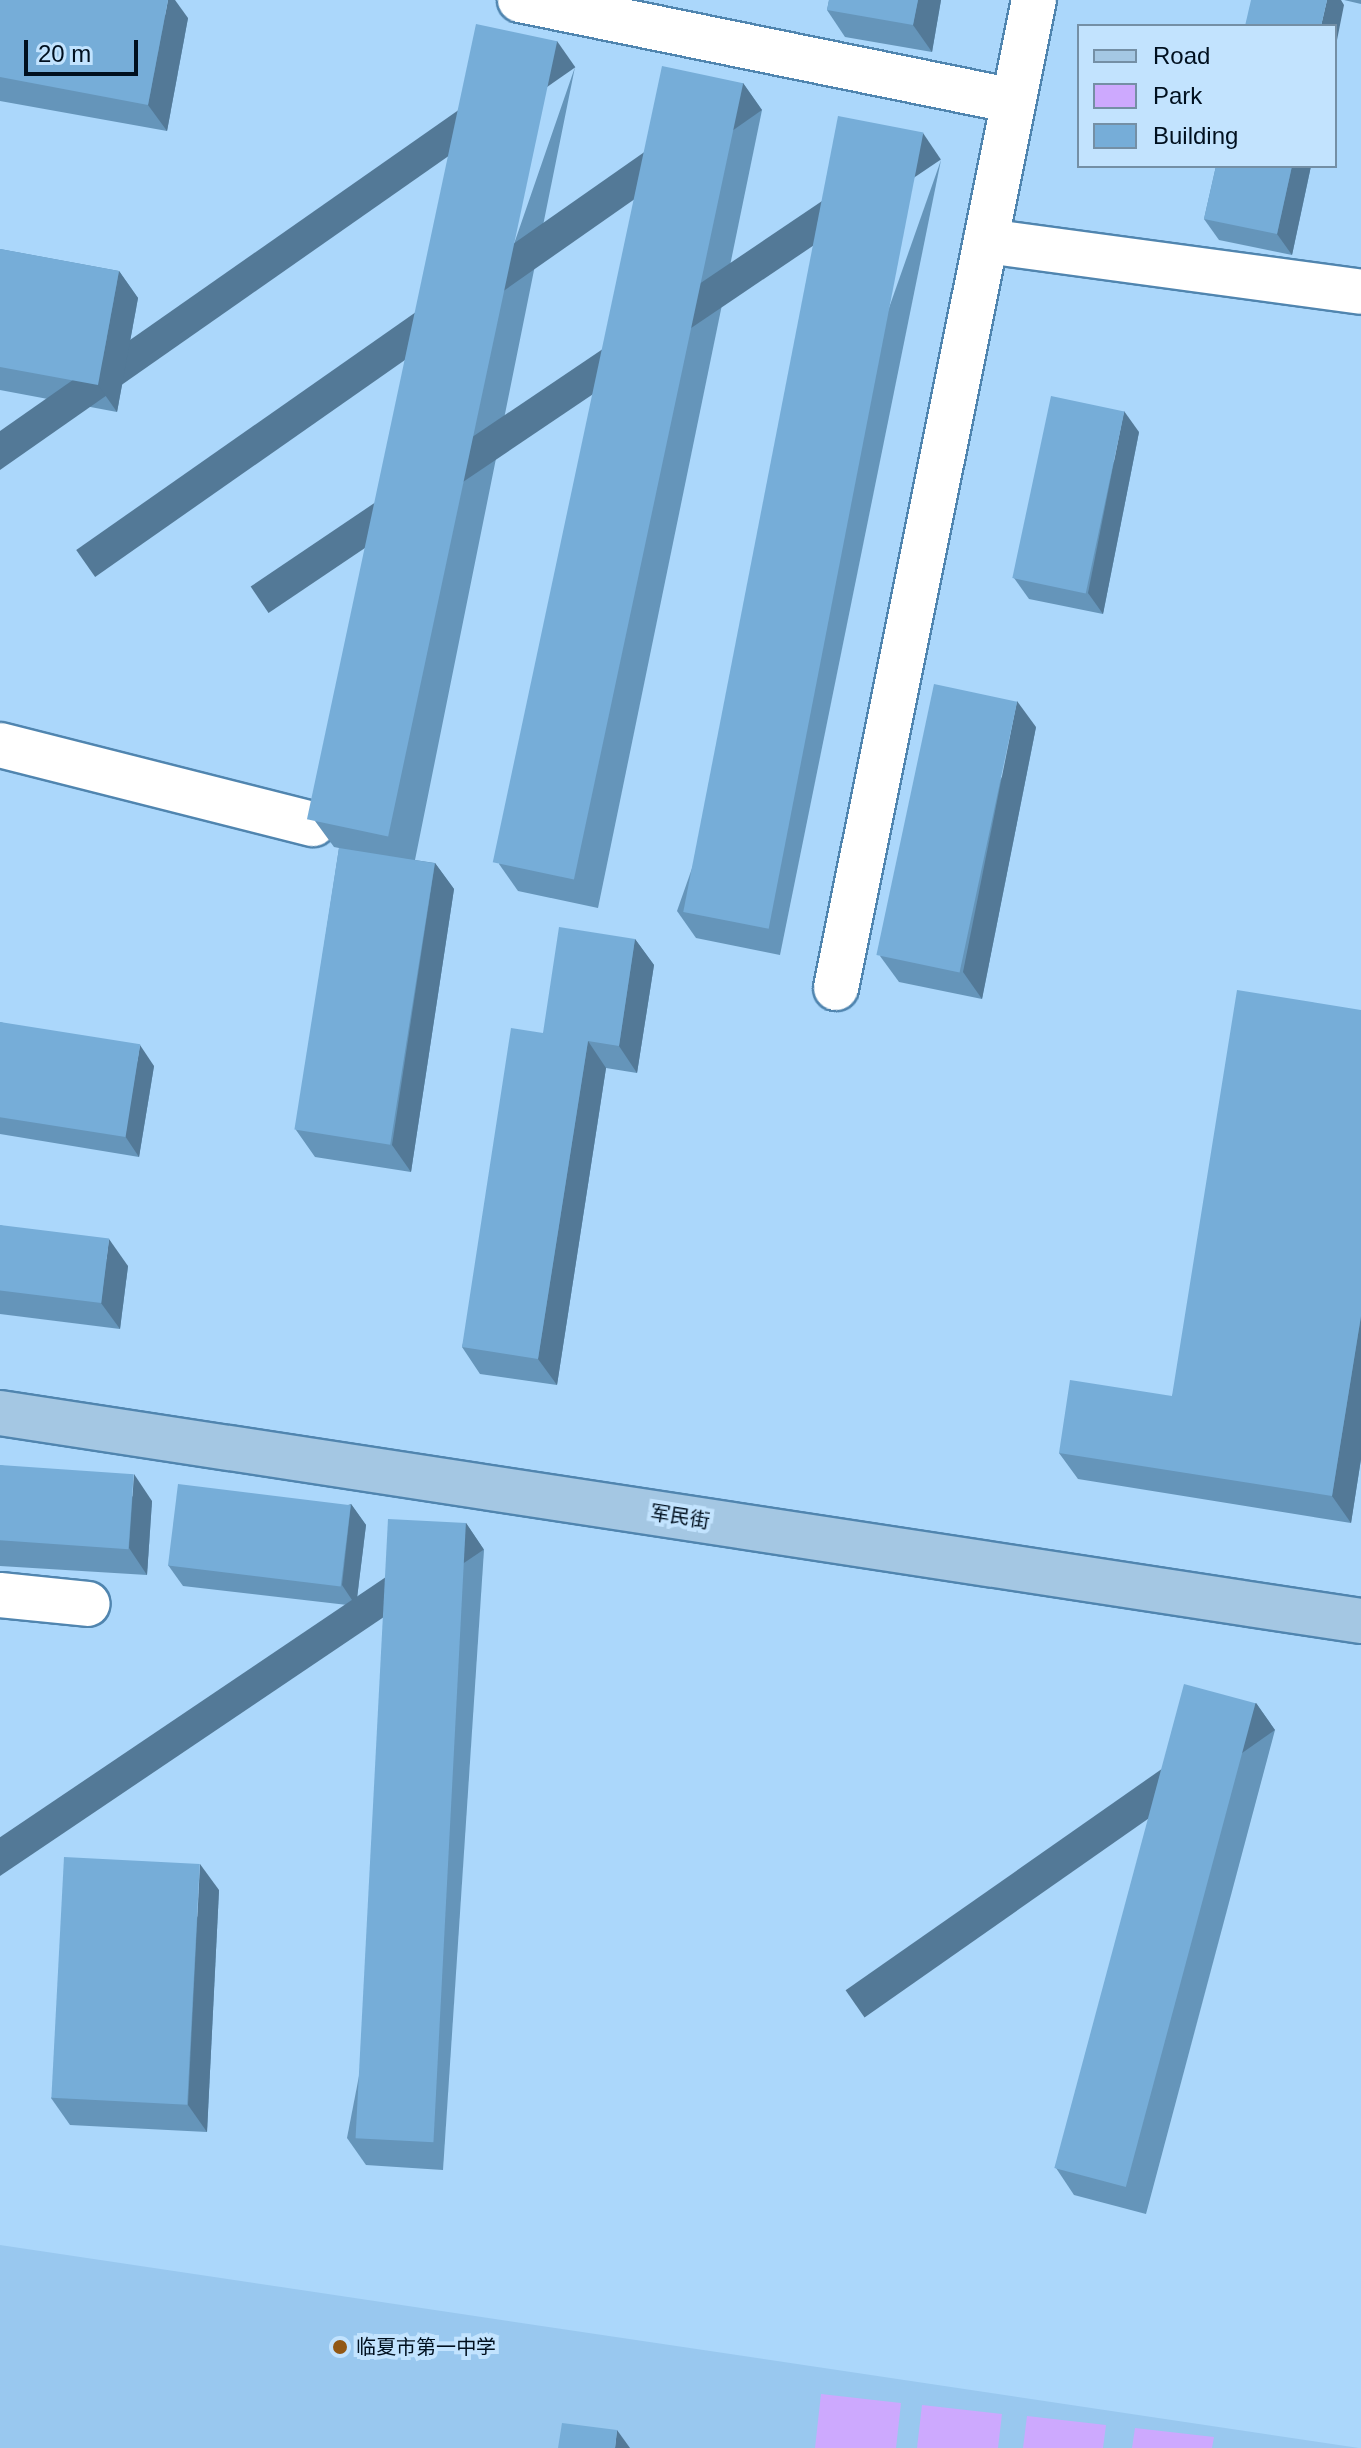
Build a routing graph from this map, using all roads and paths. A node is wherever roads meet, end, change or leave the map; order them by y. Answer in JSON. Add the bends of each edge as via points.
{"nodes":[{"id":1,"x":520,"y":0,"type":"edge"},
{"id":2,"x":1034,"y":0,"type":"edge"},
{"id":3,"x":1014,"y":101,"type":"junction"},
{"id":4,"x":986,"y":241,"type":"junction"},
{"id":5,"x":1361,"y":292,"type":"edge"},
{"id":6,"x":0,"y":745,"type":"edge"},
{"id":7,"x":313,"y":824,"type":"edge"},
{"id":8,"x":836,"y":988,"type":"dead end"},
{"id":9,"x":0,"y":1413,"type":"edge"},
{"id":10,"x":0,"y":1595,"type":"edge"},
{"id":11,"x":88,"y":1604,"type":"dead end"},
{"id":12,"x":1361,"y":1621,"type":"edge"}],
"edges":[{"from":1,"to":3,"type":"street"},
{"from":2,"to":3,"type":"street"},
{"from":3,"to":4,"type":"street"},
{"from":4,"to":5,"type":"street"},
{"from":4,"to":8,"type":"street"},
{"from":6,"to":7,"type":"street"},
{"from":9,"to":12,"type":"main road","name":"军民街"},
{"from":10,"to":11,"type":"street"}]}
